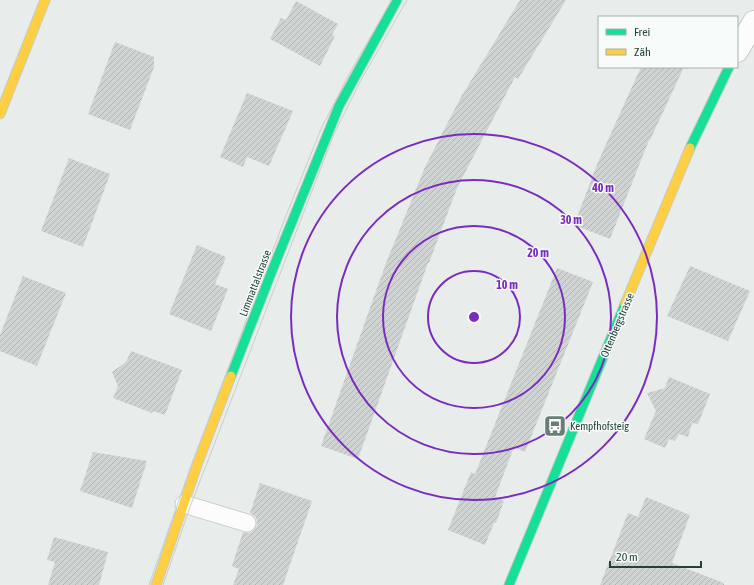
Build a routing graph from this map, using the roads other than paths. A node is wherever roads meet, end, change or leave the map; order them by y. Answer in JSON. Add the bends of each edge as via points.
{"nodes":[{"id":1,"x":45,"y":0,"type":"edge"},
{"id":2,"x":397,"y":0,"type":"edge"},
{"id":3,"x":754,"y":22,"type":"edge"},
{"id":4,"x":738,"y":49,"type":"edge"},
{"id":5,"x":727,"y":68,"type":"edge"},
{"id":6,"x":0,"y":114,"type":"edge"},
{"id":7,"x":184,"y":504,"type":"junction"},
{"id":8,"x":247,"y":523,"type":"dead end"},
{"id":9,"x":156,"y":585,"type":"edge"},
{"id":10,"x":509,"y":585,"type":"edge"}],
"edges":[{"from":1,"to":6,"type":"street"},
{"from":2,"to":7,"type":"street","name":"Limmattalstrasse","via":[[339,106],[198,462]]},
{"from":3,"to":4,"type":"street"},
{"from":5,"to":10,"type":"street","name":"Ottenbergstrasse","via":[[671,190]]},
{"from":7,"to":8,"type":"lane"},
{"from":7,"to":9,"type":"street","name":"Limmattalstrasse"}]}
